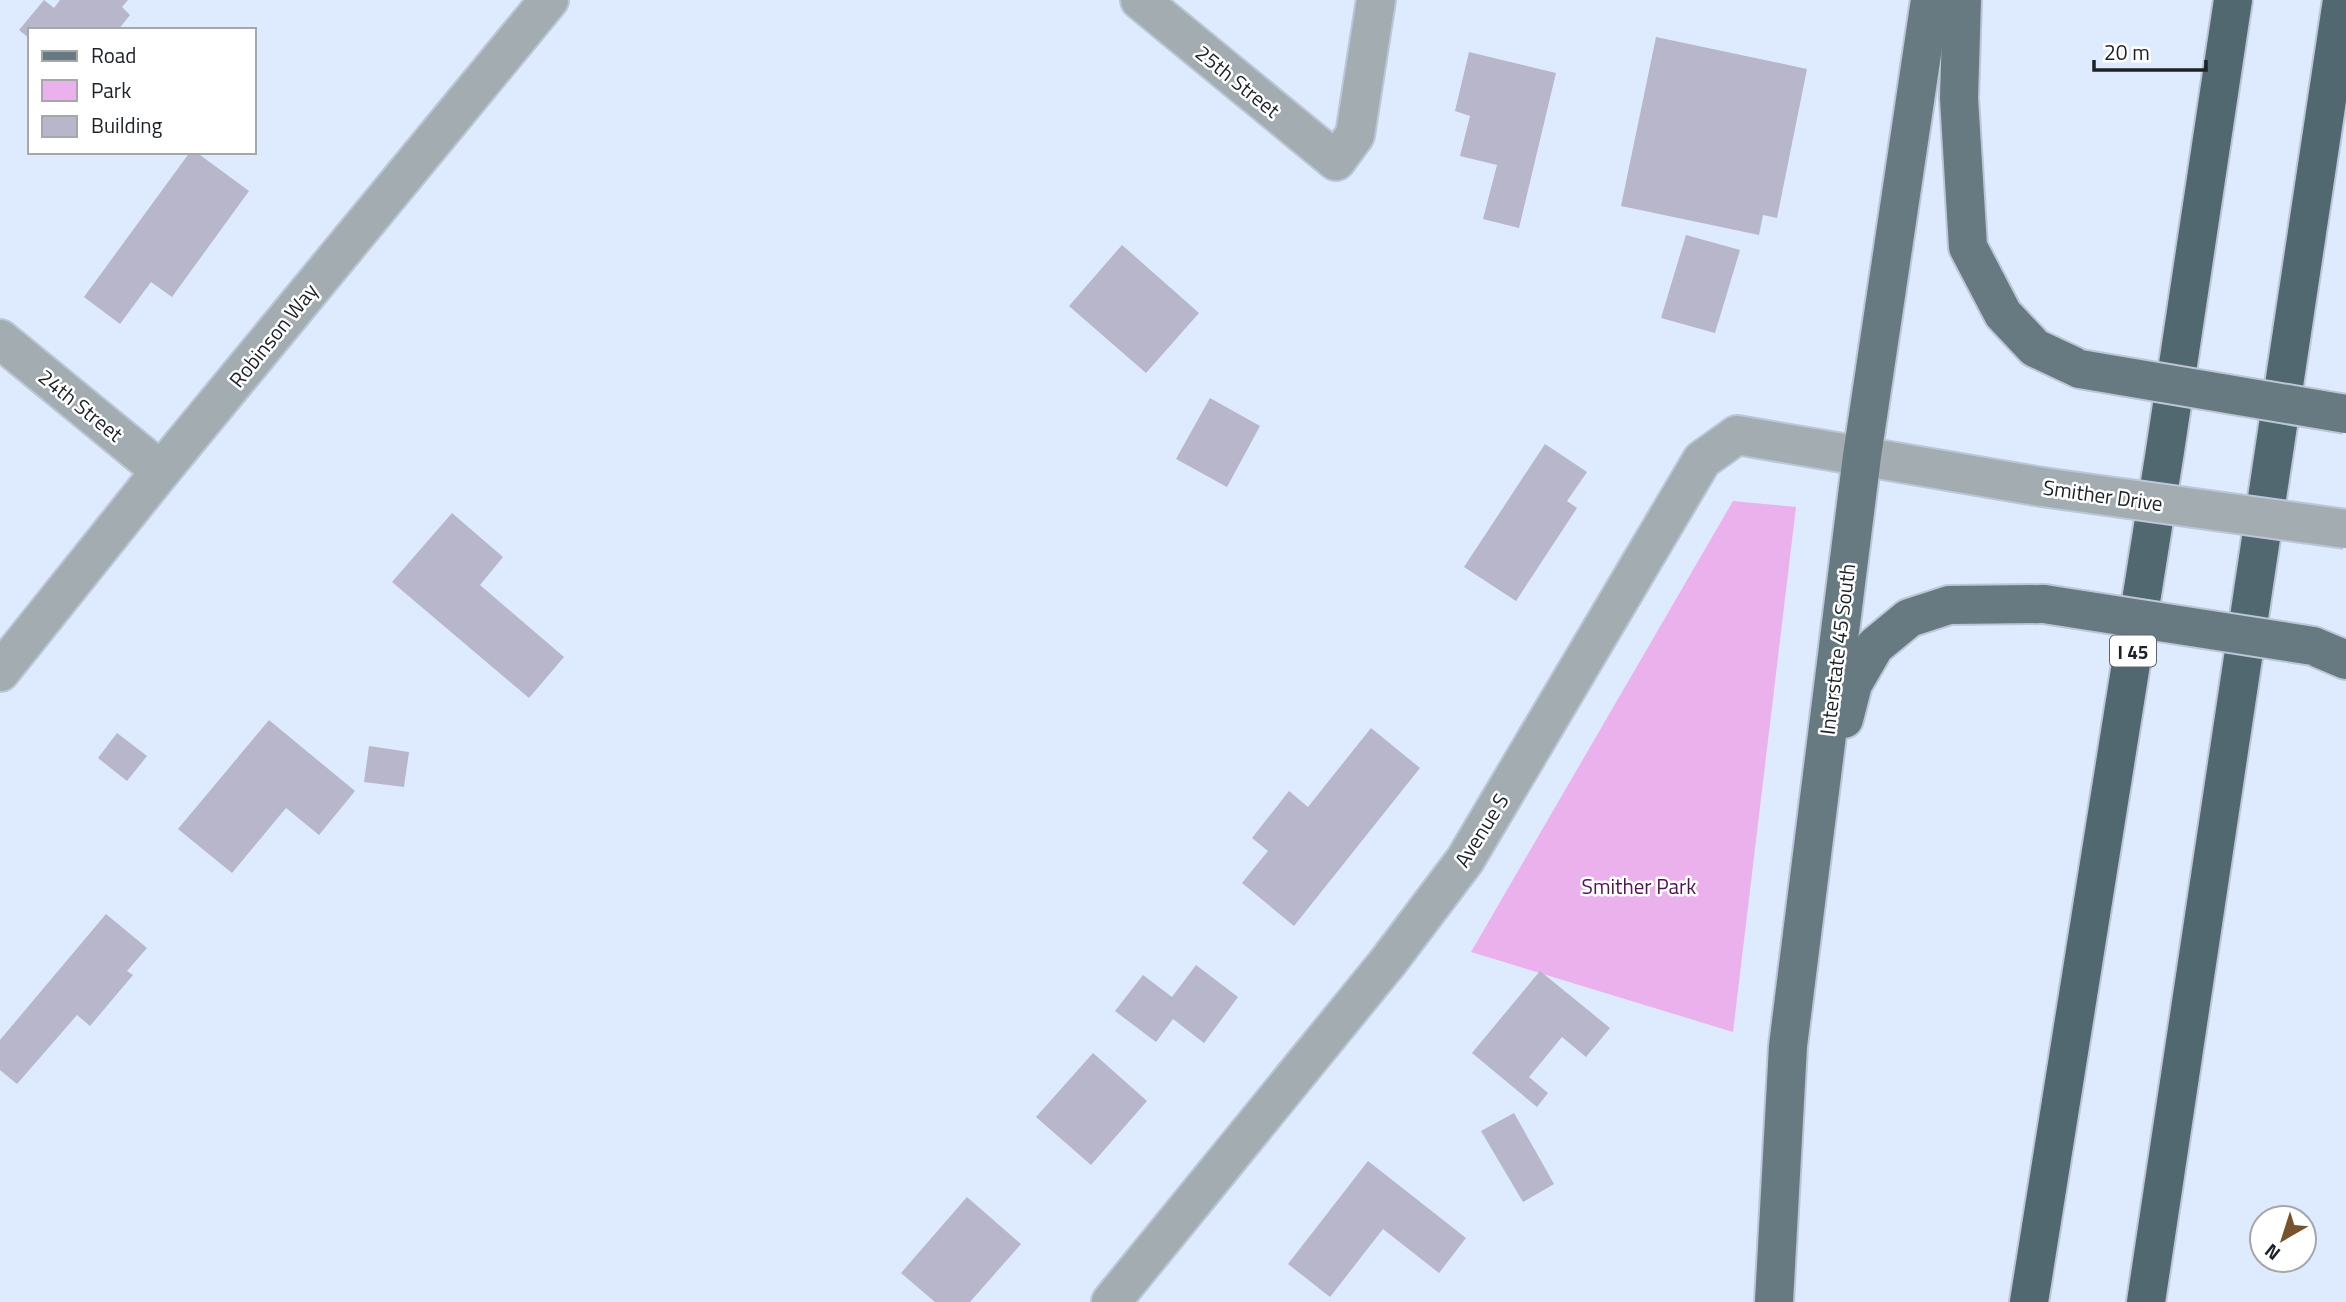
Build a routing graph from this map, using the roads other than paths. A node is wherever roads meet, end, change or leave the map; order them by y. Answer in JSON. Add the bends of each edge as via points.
{"nodes":[{"id":1,"x":549,"y":0,"type":"edge"},
{"id":2,"x":1140,"y":0,"type":"edge"},
{"id":3,"x":1376,"y":0,"type":"edge"},
{"id":4,"x":1930,"y":0,"type":"edge"},
{"id":5,"x":1962,"y":0,"type":"edge"},
{"id":6,"x":2232,"y":0,"type":"edge"},
{"id":7,"x":2342,"y":0,"type":"edge"},
{"id":8,"x":0,"y":339,"type":"edge"},
{"id":9,"x":2346,"y":414,"type":"edge"},
{"id":10,"x":1862,"y":456,"type":"junction"},
{"id":11,"x":161,"y":471,"type":"junction"},
{"id":12,"x":2346,"y":529,"type":"edge"},
{"id":13,"x":2330,"y":653,"type":"edge"},
{"id":14,"x":0,"y":672,"type":"edge"},
{"id":15,"x":1814,"y":838,"type":"junction"},
{"id":16,"x":1111,"y":1302,"type":"edge"},
{"id":17,"x":1774,"y":1302,"type":"edge"},
{"id":18,"x":2029,"y":1302,"type":"edge"},
{"id":19,"x":2146,"y":1302,"type":"edge"}],
"edges":[{"from":1,"to":11,"type":"street","name":"Robinson Way"},
{"from":2,"to":3,"type":"street","name":"25th Street","via":[[1336,161],[1355,135]]},
{"from":4,"to":10,"type":"main road","name":"Interstate 45 South"},
{"from":5,"to":9,"type":"main road","bridge":true,"via":[[1959,98],[1968,247],[2003,314],[2035,348],[2080,369]]},
{"from":6,"to":18,"type":"highway","number":"I 45"},
{"from":7,"to":19,"type":"highway"},
{"from":8,"to":11,"type":"street","name":"24th Street"},
{"from":10,"to":12,"type":"street","name":"Smither Drive","bridge":true,"via":[[2042,487]]},
{"from":10,"to":15,"type":"main road","name":"Interstate 45 South"},
{"from":10,"to":16,"type":"street","name":"Avenue S","via":[[1737,435],[1702,460],[1465,860],[1388,962]]},
{"from":11,"to":14,"type":"street","name":"Robinson Way"},
{"from":13,"to":15,"type":"main road","bridge":true,"via":[[2044,604],[1949,606],[1909,618],[1875,646],[1853,684]]},
{"from":15,"to":17,"type":"main road","name":"Interstate 45 South","via":[[1788,1046]]}]}
